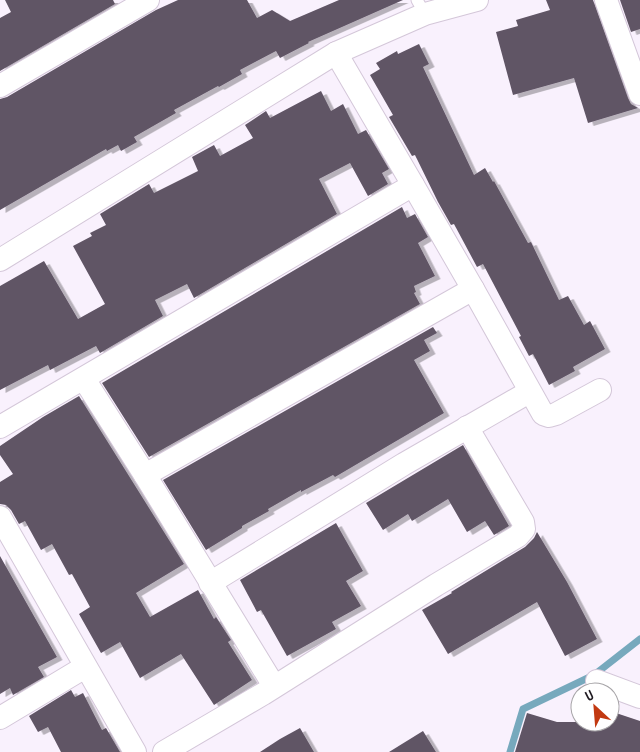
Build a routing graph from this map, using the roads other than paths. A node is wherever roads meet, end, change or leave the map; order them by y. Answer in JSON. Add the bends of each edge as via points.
{"nodes":[{"id":1,"x":148,"y":0,"type":"edge"},
{"id":2,"x":477,"y":0,"type":"edge"},
{"id":3,"x":606,"y":0,"type":"edge"},
{"id":4,"x":421,"y":7,"type":"edge"},
{"id":5,"x":336,"y":53,"type":"junction"},
{"id":6,"x":0,"y":86,"type":"edge"},
{"id":7,"x":640,"y":94,"type":"edge"},
{"id":8,"x":413,"y":185,"type":"junction"},
{"id":9,"x":0,"y":260,"type":"edge"},
{"id":10,"x":473,"y":289,"type":"junction"},
{"id":11,"x":84,"y":379,"type":"junction"},
{"id":12,"x":600,"y":390,"type":"dead end"},
{"id":13,"x":529,"y":392,"type":"junction"},
{"id":14,"x":0,"y":428,"type":"edge"},
{"id":15,"x":467,"y":428,"type":"junction"},
{"id":16,"x":145,"y":475,"type":"junction"},
{"id":17,"x":0,"y":517,"type":"edge"},
{"id":18,"x":210,"y":583,"type":"junction"},
{"id":19,"x":85,"y":667,"type":"junction"},
{"id":20,"x":597,"y":681,"type":"dead end"},
{"id":21,"x":274,"y":686,"type":"junction"},
{"id":22,"x":640,"y":697,"type":"edge"},
{"id":23,"x":0,"y":718,"type":"edge"},
{"id":24,"x":136,"y":752,"type":"edge"},
{"id":25,"x":164,"y":752,"type":"edge"}],
"edges":[{"from":1,"to":6,"type":"street"},
{"from":2,"to":4,"type":"street"},
{"from":3,"to":7,"type":"street"},
{"from":4,"to":5,"type":"street"},
{"from":5,"to":8,"type":"street"},
{"from":5,"to":9,"type":"street"},
{"from":8,"to":10,"type":"street"},
{"from":8,"to":11,"type":"street"},
{"from":10,"to":13,"type":"street"},
{"from":10,"to":16,"type":"street"},
{"from":11,"to":14,"type":"street"},
{"from":11,"to":16,"type":"street"},
{"from":12,"to":13,"type":"street","via":[[549,416],[543,414]]},
{"from":13,"to":15,"type":"street"},
{"from":15,"to":18,"type":"street"},
{"from":15,"to":21,"type":"street","via":[[524,529],[518,536]]},
{"from":16,"to":18,"type":"street"},
{"from":17,"to":19,"type":"street"},
{"from":18,"to":21,"type":"street"},
{"from":19,"to":23,"type":"street"},
{"from":19,"to":24,"type":"street"},
{"from":20,"to":22,"type":"street"},
{"from":21,"to":25,"type":"street"}]}
